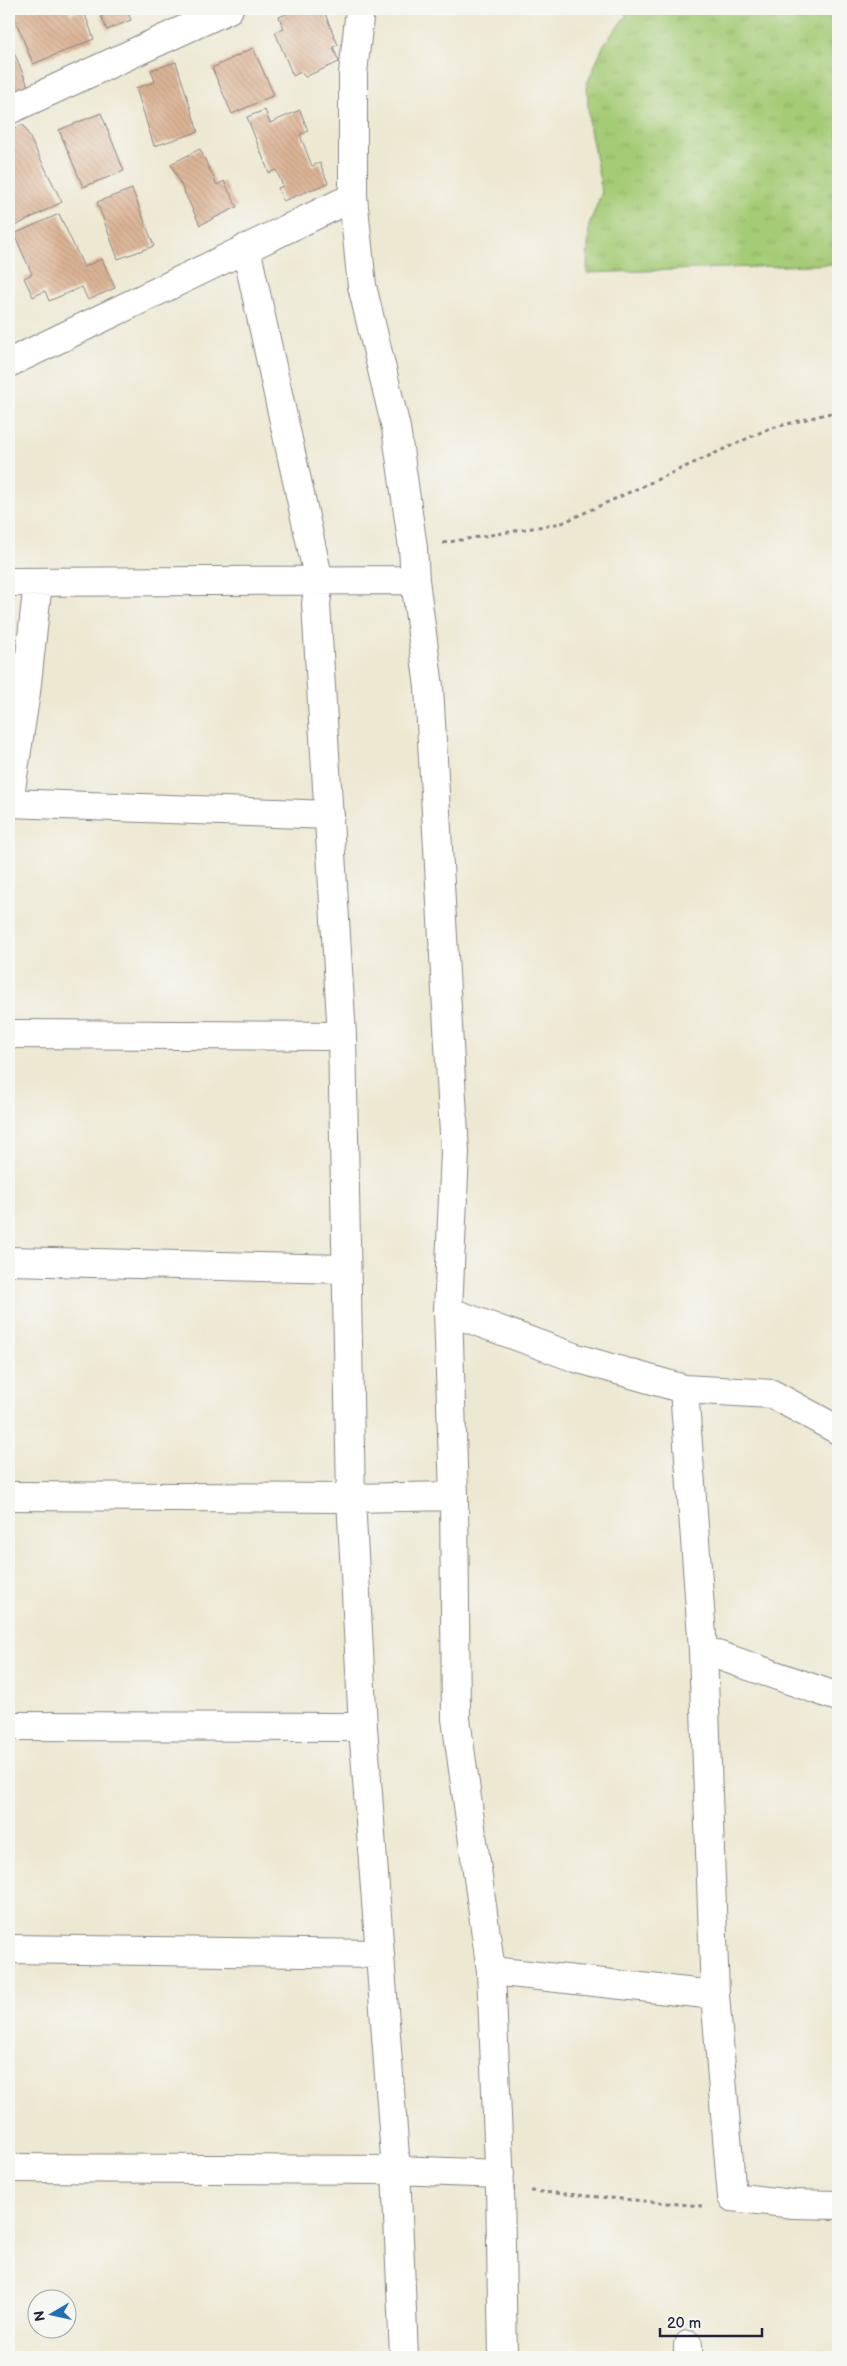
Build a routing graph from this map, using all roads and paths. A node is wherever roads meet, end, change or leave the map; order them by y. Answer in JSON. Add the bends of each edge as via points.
{"nodes":[{"id":1,"x":230,"y":9,"type":"edge"},
{"id":2,"x":360,"y":9,"type":"edge"},
{"id":3,"x":9,"y":110,"type":"edge"},
{"id":4,"x":353,"y":197,"type":"junction"},
{"id":5,"x":246,"y":248,"type":"junction"},
{"id":6,"x":9,"y":363,"type":"edge"},
{"id":7,"x":838,"y":411,"type":"edge"},
{"id":8,"x":413,"y":548,"type":"junction"},
{"id":9,"x":414,"y":580,"type":"junction"},
{"id":10,"x":319,"y":581,"type":"junction"},
{"id":11,"x":9,"y":582,"type":"edge"},
{"id":12,"x":38,"y":582,"type":"junction"},
{"id":13,"x":9,"y":803,"type":"edge"},
{"id":14,"x":330,"y":814,"type":"junction"},
{"id":15,"x":9,"y":1034,"type":"edge"},
{"id":16,"x":342,"y":1036,"type":"junction"},
{"id":17,"x":9,"y":1262,"type":"edge"},
{"id":18,"x":345,"y":1268,"type":"junction"},
{"id":19,"x":448,"y":1311,"type":"junction"},
{"id":20,"x":684,"y":1389,"type":"junction"},
{"id":21,"x":838,"y":1430,"type":"edge"},
{"id":22,"x":9,"y":1496,"type":"edge"},
{"id":23,"x":454,"y":1496,"type":"junction"},
{"id":24,"x":351,"y":1498,"type":"junction"},
{"id":25,"x":703,"y":1650,"type":"junction"},
{"id":26,"x":838,"y":1697,"type":"edge"},
{"id":27,"x":9,"y":1726,"type":"edge"},
{"id":28,"x":364,"y":1727,"type":"junction"},
{"id":29,"x":9,"y":1949,"type":"edge"},
{"id":30,"x":379,"y":1954,"type":"junction"},
{"id":31,"x":491,"y":1971,"type":"junction"},
{"id":32,"x":715,"y":1995,"type":"junction"},
{"id":33,"x":9,"y":2168,"type":"edge"},
{"id":34,"x":396,"y":2170,"type":"junction"},
{"id":35,"x":500,"y":2181,"type":"junction"},
{"id":36,"x":732,"y":2197,"type":"junction"},
{"id":37,"x":838,"y":2205,"type":"edge"},
{"id":38,"x":404,"y":2357,"type":"edge"},
{"id":39,"x":503,"y":2357,"type":"edge"}],
"edges":[{"from":1,"to":3,"type":"street"},
{"from":2,"to":4,"type":"street","via":[[353,73]]},
{"from":4,"to":5,"type":"street"},
{"from":4,"to":8,"type":"street","via":[[362,286],[396,428]]},
{"from":5,"to":6,"type":"street"},
{"from":5,"to":10,"type":"street"},
{"from":7,"to":8,"type":"path","via":[[768,429],[562,523]]},
{"from":8,"to":9,"type":"street"},
{"from":9,"to":10,"type":"street"},
{"from":9,"to":19,"type":"street","via":[[429,687],[455,1152]]},
{"from":10,"to":12,"type":"street"},
{"from":10,"to":14,"type":"street","via":[[316,604]]},
{"from":11,"to":12,"type":"street"},
{"from":12,"to":13,"type":"street"},
{"from":13,"to":14,"type":"street"},
{"from":14,"to":16,"type":"street"},
{"from":15,"to":16,"type":"street"},
{"from":16,"to":18,"type":"street"},
{"from":17,"to":18,"type":"street"},
{"from":18,"to":24,"type":"street"},
{"from":19,"to":20,"type":"street","via":[[576,1358]]},
{"from":19,"to":23,"type":"street"},
{"from":20,"to":21,"type":"street","via":[[772,1394]]},
{"from":20,"to":25,"type":"street"},
{"from":22,"to":24,"type":"street"},
{"from":23,"to":24,"type":"street"},
{"from":23,"to":31,"type":"street","via":[[456,1719]]},
{"from":24,"to":28,"type":"street"},
{"from":25,"to":26,"type":"street"},
{"from":25,"to":32,"type":"street"},
{"from":27,"to":28,"type":"street"},
{"from":28,"to":30,"type":"street"},
{"from":29,"to":30,"type":"street"},
{"from":30,"to":34,"type":"street"},
{"from":31,"to":32,"type":"street"},
{"from":31,"to":35,"type":"street"},
{"from":32,"to":36,"type":"street"},
{"from":33,"to":34,"type":"street"},
{"from":34,"to":35,"type":"street"},
{"from":34,"to":38,"type":"street"},
{"from":35,"to":36,"type":"path","via":[[720,2208]]},
{"from":35,"to":39,"type":"street"},
{"from":36,"to":37,"type":"street"}]}
